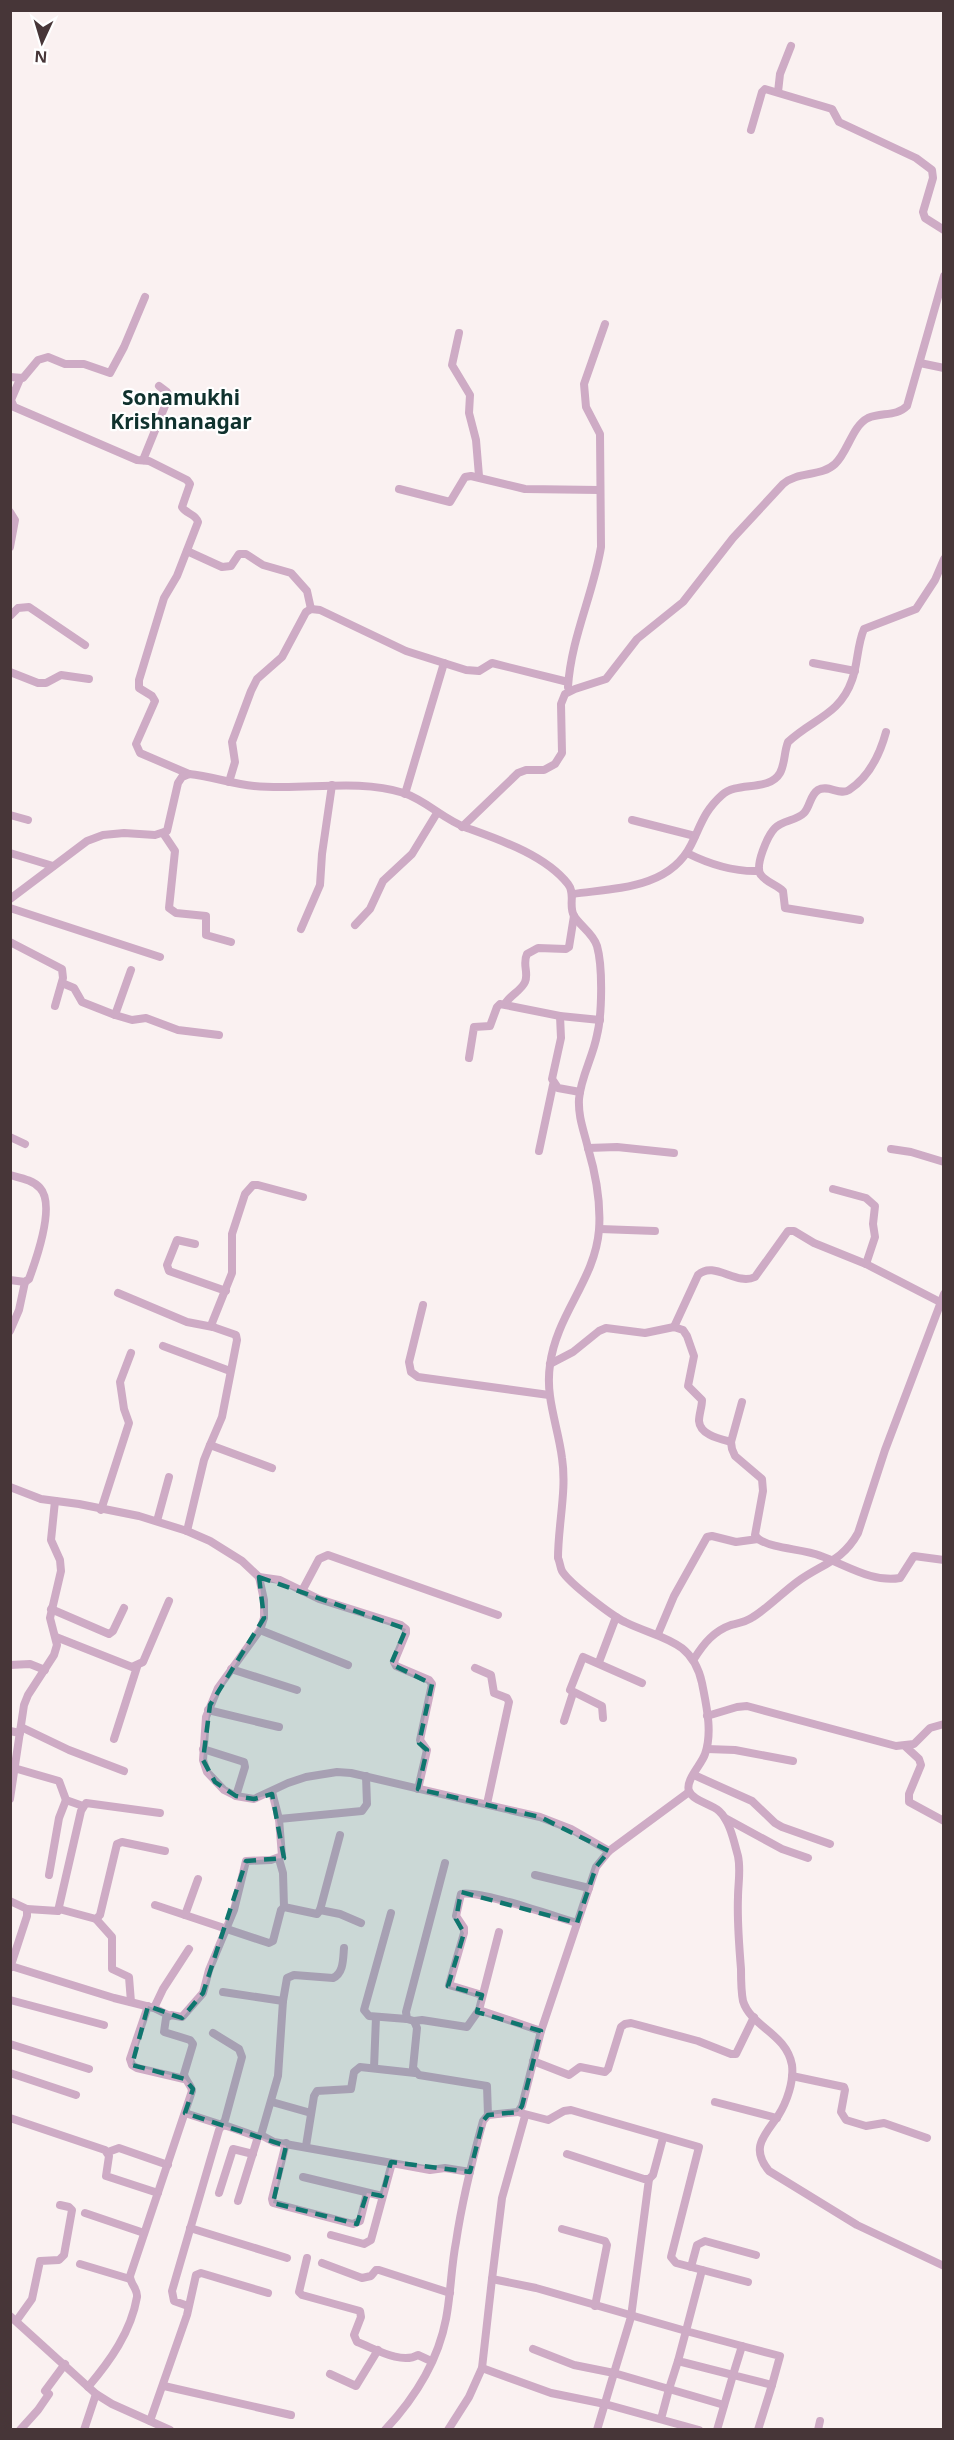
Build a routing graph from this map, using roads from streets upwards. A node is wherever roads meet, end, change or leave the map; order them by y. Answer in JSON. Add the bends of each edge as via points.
{"nodes":[{"id":1,"x":791,"y":46,"type":"dead end"},
{"id":2,"x":778,"y":92,"type":"junction"},
{"id":3,"x":751,"y":130,"type":"dead end"},
{"id":4,"x":944,"y":230,"type":"edge"},
{"id":5,"x":944,"y":276,"type":"edge"},
{"id":6,"x":144,"y":297,"type":"dead end"},
{"id":7,"x":933,"y":317,"type":"junction"},
{"id":8,"x":944,"y":320,"type":"edge"},
{"id":9,"x":605,"y":324,"type":"dead end"},
{"id":10,"x":459,"y":333,"type":"dead end"},
{"id":11,"x":920,"y":363,"type":"junction"},
{"id":12,"x":944,"y":368,"type":"edge"},
{"id":13,"x":10,"y":376,"type":"edge"},
{"id":14,"x":20,"y":379,"type":"junction"},
{"id":15,"x":159,"y":386,"type":"dead end"},
{"id":16,"x":11,"y":405,"type":"edge"},
{"id":17,"x":143,"y":460,"type":"junction"},
{"id":18,"x":479,"y":476,"type":"junction"},
{"id":19,"x":399,"y":489,"type":"dead end"},
{"id":20,"x":599,"y":490,"type":"junction"},
{"id":21,"x":10,"y":512,"type":"edge"},
{"id":22,"x":10,"y":547,"type":"edge"},
{"id":23,"x":187,"y":551,"type":"junction"},
{"id":24,"x":944,"y":559,"type":"edge"},
{"id":25,"x":311,"y":609,"type":"junction"},
{"id":26,"x":10,"y":616,"type":"edge"},
{"id":27,"x":85,"y":645,"type":"dead end"},
{"id":28,"x":444,"y":663,"type":"junction"},
{"id":29,"x":813,"y":663,"type":"dead end"},
{"id":30,"x":855,"y":671,"type":"junction"},
{"id":31,"x":10,"y":672,"type":"edge"},
{"id":32,"x":89,"y":679,"type":"dead end"},
{"id":33,"x":568,"y":682,"type":"junction"},
{"id":34,"x":567,"y":692,"type":"junction"},
{"id":35,"x":886,"y":732,"type":"dead end"},
{"id":36,"x":189,"y":774,"type":"junction"},
{"id":37,"x":229,"y":782,"type":"junction"},
{"id":38,"x":332,"y":785,"type":"junction"},
{"id":39,"x":405,"y":794,"type":"junction"},
{"id":40,"x":437,"y":813,"type":"junction"},
{"id":41,"x":10,"y":815,"type":"edge"},
{"id":42,"x":28,"y":820,"type":"dead end"},
{"id":43,"x":632,"y":820,"type":"dead end"},
{"id":44,"x":462,"y":826,"type":"junction"},
{"id":45,"x":163,"y":833,"type":"junction"},
{"id":46,"x":695,"y":836,"type":"junction"},
{"id":47,"x":10,"y":853,"type":"edge"},
{"id":48,"x":687,"y":853,"type":"junction"},
{"id":49,"x":53,"y":866,"type":"junction"},
{"id":50,"x":759,"y":872,"type":"junction"},
{"id":51,"x":573,"y":894,"type":"junction"},
{"id":52,"x":10,"y":899,"type":"edge"},
{"id":53,"x":10,"y":908,"type":"edge"},
{"id":54,"x":574,"y":916,"type":"junction"},
{"id":55,"x":860,"y":920,"type":"dead end"},
{"id":56,"x":356,"y":925,"type":"dead end"},
{"id":57,"x":301,"y":929,"type":"dead end"},
{"id":58,"x":10,"y":942,"type":"edge"},
{"id":59,"x":231,"y":942,"type":"dead end"},
{"id":60,"x":160,"y":957,"type":"dead end"},
{"id":61,"x":131,"y":970,"type":"dead end"},
{"id":62,"x":62,"y":983,"type":"junction"},
{"id":63,"x":505,"y":1004,"type":"junction"},
{"id":64,"x":55,"y":1006,"type":"dead end"},
{"id":65,"x":115,"y":1015,"type":"junction"},
{"id":66,"x":560,"y":1016,"type":"junction"},
{"id":67,"x":600,"y":1020,"type":"junction"},
{"id":68,"x":219,"y":1035,"type":"dead end"},
{"id":69,"x":469,"y":1058,"type":"dead end"},
{"id":70,"x":553,"y":1084,"type":"junction"},
{"id":71,"x":580,"y":1092,"type":"junction"},
{"id":72,"x":10,"y":1137,"type":"edge"},
{"id":73,"x":25,"y":1144,"type":"dead end"},
{"id":74,"x":588,"y":1148,"type":"junction"},
{"id":75,"x":891,"y":1149,"type":"dead end"},
{"id":76,"x":539,"y":1151,"type":"dead end"},
{"id":77,"x":674,"y":1153,"type":"dead end"},
{"id":78,"x":944,"y":1162,"type":"edge"},
{"id":79,"x":10,"y":1175,"type":"edge"},
{"id":80,"x":833,"y":1189,"type":"dead end"},
{"id":81,"x":303,"y":1197,"type":"dead end"},
{"id":82,"x":600,"y":1229,"type":"junction"},
{"id":83,"x":655,"y":1231,"type":"dead end"},
{"id":84,"x":195,"y":1244,"type":"dead end"},
{"id":85,"x":866,"y":1264,"type":"junction"},
{"id":86,"x":10,"y":1280,"type":"edge"},
{"id":87,"x":25,"y":1282,"type":"junction"},
{"id":88,"x":226,"y":1291,"type":"junction"},
{"id":89,"x":118,"y":1293,"type":"dead end"},
{"id":90,"x":942,"y":1298,"type":"edge"},
{"id":91,"x":423,"y":1305,"type":"dead end"},
{"id":92,"x":213,"y":1327,"type":"junction"},
{"id":93,"x":674,"y":1327,"type":"junction"},
{"id":94,"x":10,"y":1331,"type":"edge"},
{"id":95,"x":163,"y":1346,"type":"dead end"},
{"id":96,"x":131,"y":1353,"type":"dead end"},
{"id":97,"x":550,"y":1364,"type":"junction"},
{"id":98,"x":230,"y":1371,"type":"junction"},
{"id":99,"x":549,"y":1395,"type":"junction"},
{"id":100,"x":742,"y":1402,"type":"dead end"},
{"id":101,"x":731,"y":1442,"type":"junction"},
{"id":102,"x":210,"y":1444,"type":"junction"},
{"id":103,"x":272,"y":1468,"type":"dead end"},
{"id":104,"x":169,"y":1477,"type":"dead end"},
{"id":105,"x":10,"y":1487,"type":"edge"},
{"id":106,"x":55,"y":1501,"type":"junction"},
{"id":107,"x":101,"y":1510,"type":"junction"},
{"id":108,"x":157,"y":1521,"type":"junction"},
{"id":109,"x":187,"y":1531,"type":"junction"},
{"id":110,"x":758,"y":1539,"type":"junction"},
{"id":111,"x":944,"y":1560,"type":"edge"},
{"id":112,"x":832,"y":1562,"type":"junction"},
{"id":113,"x":259,"y":1577,"type":"junction"},
{"id":114,"x":302,"y":1591,"type":"junction"},
{"id":115,"x":169,"y":1601,"type":"dead end"},
{"id":116,"x":124,"y":1608,"type":"dead end"},
{"id":117,"x":51,"y":1609,"type":"junction"},
{"id":118,"x":498,"y":1615,"type":"dead end"},
{"id":119,"x":616,"y":1617,"type":"junction"},
{"id":120,"x":260,"y":1630,"type":"junction"},
{"id":121,"x":658,"y":1634,"type":"junction"},
{"id":122,"x":56,"y":1637,"type":"junction"},
{"id":123,"x":694,"y":1659,"type":"junction"},
{"id":124,"x":599,"y":1662,"type":"junction"},
{"id":125,"x":10,"y":1665,"type":"edge"},
{"id":126,"x":348,"y":1665,"type":"dead end"},
{"id":127,"x":137,"y":1667,"type":"junction"},
{"id":128,"x":475,"y":1668,"type":"dead end"},
{"id":129,"x":45,"y":1670,"type":"junction"},
{"id":130,"x":231,"y":1670,"type":"junction"},
{"id":131,"x":642,"y":1683,"type":"dead end"},
{"id":132,"x":297,"y":1690,"type":"dead end"},
{"id":133,"x":573,"y":1693,"type":"junction"},
{"id":134,"x":208,"y":1710,"type":"junction"},
{"id":135,"x":707,"y":1716,"type":"junction"},
{"id":136,"x":603,"y":1718,"type":"dead end"},
{"id":137,"x":564,"y":1721,"type":"dead end"},
{"id":138,"x":944,"y":1724,"type":"edge"},
{"id":139,"x":279,"y":1727,"type":"dead end"},
{"id":140,"x":17,"y":1730,"type":"edge"},
{"id":141,"x":114,"y":1739,"type":"dead end"},
{"id":142,"x":906,"y":1747,"type":"junction"},
{"id":143,"x":203,"y":1749,"type":"junction"},
{"id":144,"x":707,"y":1749,"type":"junction"},
{"id":145,"x":793,"y":1761,"type":"dead end"},
{"id":146,"x":14,"y":1768,"type":"junction"},
{"id":147,"x":124,"y":1771,"type":"dead end"},
{"id":148,"x":694,"y":1775,"type":"junction"},
{"id":149,"x":366,"y":1776,"type":"junction"},
{"id":150,"x":418,"y":1789,"type":"junction"},
{"id":151,"x":272,"y":1792,"type":"junction"},
{"id":152,"x":689,"y":1792,"type":"junction"},
{"id":153,"x":236,"y":1796,"type":"junction"},
{"id":154,"x":10,"y":1799,"type":"edge"},
{"id":155,"x":66,"y":1800,"type":"junction"},
{"id":156,"x":486,"y":1804,"type":"junction"},
{"id":157,"x":83,"y":1806,"type":"junction"},
{"id":158,"x":160,"y":1813,"type":"dead end"},
{"id":159,"x":725,"y":1818,"type":"junction"},
{"id":160,"x":279,"y":1819,"type":"junction"},
{"id":161,"x":944,"y":1821,"type":"edge"},
{"id":162,"x":340,"y":1834,"type":"dead end"},
{"id":163,"x":830,"y":1844,"type":"dead end"},
{"id":164,"x":165,"y":1851,"type":"dead end"},
{"id":165,"x":609,"y":1851,"type":"junction"},
{"id":166,"x":279,"y":1858,"type":"junction"},
{"id":167,"x":808,"y":1858,"type":"dead end"},
{"id":168,"x":445,"y":1863,"type":"dead end"},
{"id":169,"x":49,"y":1875,"type":"dead end"},
{"id":170,"x":535,"y":1875,"type":"dead end"},
{"id":171,"x":198,"y":1879,"type":"dead end"},
{"id":172,"x":589,"y":1888,"type":"junction"},
{"id":173,"x":10,"y":1901,"type":"edge"},
{"id":174,"x":154,"y":1905,"type":"dead end"},
{"id":175,"x":284,"y":1907,"type":"junction"},
{"id":176,"x":27,"y":1909,"type":"junction"},
{"id":177,"x":59,"y":1909,"type":"junction"},
{"id":178,"x":320,"y":1910,"type":"junction"},
{"id":179,"x":391,"y":1912,"type":"dead end"},
{"id":180,"x":185,"y":1915,"type":"junction"},
{"id":181,"x":96,"y":1919,"type":"junction"},
{"id":182,"x":361,"y":1923,"type":"dead end"},
{"id":183,"x":577,"y":1923,"type":"junction"},
{"id":184,"x":227,"y":1929,"type":"junction"},
{"id":185,"x":500,"y":1932,"type":"dead end"},
{"id":186,"x":344,"y":1947,"type":"dead end"},
{"id":187,"x":189,"y":1949,"type":"dead end"},
{"id":188,"x":11,"y":1963,"type":"edge"},
{"id":189,"x":223,"y":1992,"type":"dead end"},
{"id":190,"x":482,"y":1995,"type":"junction"},
{"id":191,"x":10,"y":2000,"type":"edge"},
{"id":192,"x":283,"y":2001,"type":"junction"},
{"id":193,"x":131,"y":2002,"type":"junction"},
{"id":194,"x":151,"y":2007,"type":"junction"},
{"id":195,"x":479,"y":2010,"type":"junction"},
{"id":196,"x":168,"y":2015,"type":"junction"},
{"id":197,"x":376,"y":2017,"type":"junction"},
{"id":198,"x":754,"y":2017,"type":"junction"},
{"id":199,"x":411,"y":2020,"type":"junction"},
{"id":200,"x":104,"y":2025,"type":"dead end"},
{"id":201,"x":541,"y":2031,"type":"junction"},
{"id":202,"x":213,"y":2033,"type":"dead end"},
{"id":203,"x":10,"y":2044,"type":"edge"},
{"id":204,"x":533,"y":2061,"type":"junction"},
{"id":205,"x":374,"y":2068,"type":"junction"},
{"id":206,"x":89,"y":2069,"type":"dead end"},
{"id":207,"x":10,"y":2073,"type":"edge"},
{"id":208,"x":415,"y":2073,"type":"junction"},
{"id":209,"x":792,"y":2076,"type":"junction"},
{"id":210,"x":184,"y":2079,"type":"junction"},
{"id":211,"x":76,"y":2096,"type":"dead end"},
{"id":212,"x":272,"y":2102,"type":"junction"},
{"id":213,"x":715,"y":2102,"type":"dead end"},
{"id":214,"x":185,"y":2113,"type":"junction"},
{"id":215,"x":311,"y":2113,"type":"junction"},
{"id":216,"x":521,"y":2114,"type":"junction"},
{"id":217,"x":488,"y":2115,"type":"junction"},
{"id":218,"x":10,"y":2118,"type":"edge"},
{"id":219,"x":777,"y":2118,"type":"junction"},
{"id":220,"x":222,"y":2125,"type":"junction"},
{"id":221,"x":260,"y":2136,"type":"junction"},
{"id":222,"x":663,"y":2138,"type":"junction"},
{"id":223,"x":927,"y":2138,"type":"dead end"},
{"id":224,"x":286,"y":2143,"type":"junction"},
{"id":225,"x":306,"y":2146,"type":"junction"},
{"id":226,"x":108,"y":2152,"type":"junction"},
{"id":227,"x":253,"y":2154,"type":"junction"},
{"id":228,"x":567,"y":2154,"type":"dead end"},
{"id":229,"x":392,"y":2163,"type":"junction"},
{"id":230,"x":168,"y":2165,"type":"junction"},
{"id":231,"x":470,"y":2172,"type":"junction"},
{"id":232,"x":303,"y":2177,"type":"dead end"},
{"id":233,"x":649,"y":2179,"type":"junction"},
{"id":234,"x":158,"y":2193,"type":"junction"},
{"id":235,"x":219,"y":2193,"type":"dead end"},
{"id":236,"x":367,"y":2193,"type":"junction"},
{"id":237,"x":382,"y":2196,"type":"junction"},
{"id":238,"x":238,"y":2201,"type":"dead end"},
{"id":239,"x":60,"y":2205,"type":"dead end"},
{"id":240,"x":85,"y":2213,"type":"dead end"},
{"id":241,"x":190,"y":2228,"type":"junction"},
{"id":242,"x":562,"y":2229,"type":"dead end"},
{"id":243,"x":144,"y":2233,"type":"junction"},
{"id":244,"x":331,"y":2235,"type":"dead end"},
{"id":245,"x":756,"y":2255,"type":"dead end"},
{"id":246,"x":287,"y":2258,"type":"dead end"},
{"id":247,"x":308,"y":2258,"type":"dead end"},
{"id":248,"x":322,"y":2263,"type":"dead end"},
{"id":249,"x":80,"y":2264,"type":"dead end"},
{"id":250,"x":944,"y":2266,"type":"edge"},
{"id":251,"x":691,"y":2267,"type":"junction"},
{"id":252,"x":702,"y":2270,"type":"junction"},
{"id":253,"x":130,"y":2279,"type":"junction"},
{"id":254,"x":492,"y":2279,"type":"junction"},
{"id":255,"x":748,"y":2282,"type":"dead end"},
{"id":256,"x":268,"y":2293,"type":"dead end"},
{"id":257,"x":450,"y":2293,"type":"junction"},
{"id":258,"x":188,"y":2306,"type":"junction"},
{"id":259,"x":595,"y":2306,"type":"junction"},
{"id":260,"x":631,"y":2317,"type":"junction"},
{"id":261,"x":14,"y":2318,"type":"edge"},
{"id":262,"x":686,"y":2331,"type":"junction"},
{"id":263,"x":742,"y":2346,"type":"junction"},
{"id":264,"x":533,"y":2349,"type":"dead end"},
{"id":265,"x":378,"y":2350,"type":"junction"},
{"id":266,"x":431,"y":2361,"type":"junction"},
{"id":267,"x":678,"y":2361,"type":"junction"},
{"id":268,"x":65,"y":2364,"type":"junction"},
{"id":269,"x":482,"y":2368,"type":"junction"},
{"id":270,"x":614,"y":2373,"type":"junction"},
{"id":271,"x":330,"y":2374,"type":"dead end"},
{"id":272,"x":733,"y":2375,"type":"junction"},
{"id":273,"x":772,"y":2385,"type":"junction"},
{"id":274,"x":164,"y":2386,"type":"junction"},
{"id":275,"x":88,"y":2387,"type":"junction"},
{"id":276,"x":669,"y":2389,"type":"junction"},
{"id":277,"x":96,"y":2394,"type":"junction"},
{"id":278,"x":605,"y":2404,"type":"junction"},
{"id":279,"x":724,"y":2405,"type":"junction"},
{"id":280,"x":291,"y":2415,"type":"dead end"},
{"id":281,"x":661,"y":2420,"type":"junction"},
{"id":282,"x":150,"y":2421,"type":"junction"},
{"id":283,"x":20,"y":2430,"type":"edge"},
{"id":284,"x":84,"y":2430,"type":"edge"},
{"id":285,"x":170,"y":2430,"type":"edge"},
{"id":286,"x":385,"y":2430,"type":"edge"},
{"id":287,"x":448,"y":2430,"type":"edge"},
{"id":288,"x":597,"y":2430,"type":"edge"},
{"id":289,"x":699,"y":2430,"type":"edge"},
{"id":290,"x":717,"y":2430,"type":"edge"},
{"id":291,"x":758,"y":2430,"type":"edge"}],
"edges":[{"from":1,"to":2,"type":"street"},
{"from":2,"to":3,"type":"street","via":[[762,92]]},
{"from":2,"to":4,"type":"street","via":[[832,109],[839,122],[916,158],[932,170],[923,212],[925,218]]},
{"from":5,"to":7,"type":"street"},
{"from":6,"to":14,"type":"street","via":[[110,373],[48,357],[38,360]]},
{"from":7,"to":8,"type":"street"},
{"from":7,"to":11,"type":"street"},
{"from":9,"to":20,"type":"street","via":[[584,384],[586,407],[600,434]]},
{"from":10,"to":18,"type":"street","via":[[452,365],[470,395]]},
{"from":11,"to":12,"type":"street"},
{"from":11,"to":34,"type":"street","via":[[902,412],[869,418],[835,464],[783,484],[733,538],[683,602],[636,639],[606,679]]},
{"from":13,"to":14,"type":"street"},
{"from":14,"to":16,"type":"street"},
{"from":15,"to":17,"type":"street","via":[[169,396]]},
{"from":16,"to":17,"type":"street"},
{"from":17,"to":23,"type":"street","via":[[190,484],[182,507],[198,522]]},
{"from":18,"to":19,"type":"street","via":[[465,477],[450,502]]},
{"from":18,"to":20,"type":"street","via":[[525,489]]},
{"from":20,"to":33,"type":"street","via":[[599,556],[570,657]]},
{"from":21,"to":22,"type":"street","via":[[15,520]]},
{"from":23,"to":25,"type":"street","via":[[222,567],[231,566],[239,554],[246,554],[263,565],[284,570],[303,585]]},
{"from":23,"to":36,"type":"street","via":[[164,598],[139,680],[139,687],[155,701],[136,744],[140,753]]},
{"from":24,"to":30,"type":"street","via":[[916,609],[864,629]]},
{"from":25,"to":28,"type":"street","via":[[406,651]]},
{"from":25,"to":37,"type":"street","via":[[282,657],[257,680],[251,692],[232,742],[235,762]]},
{"from":26,"to":27,"type":"street","via":[[18,608],[28,607]]},
{"from":28,"to":33,"type":"street","via":[[473,672],[492,663]]},
{"from":28,"to":39,"type":"street"},
{"from":29,"to":30,"type":"street"},
{"from":30,"to":46,"type":"street","via":[[838,705],[788,742],[775,780],[729,789],[706,811]]},
{"from":31,"to":32,"type":"street","via":[[38,683],[61,675]]},
{"from":33,"to":34,"type":"street"},
{"from":34,"to":44,"type":"street","via":[[561,704],[559,760],[549,768],[518,773]]},
{"from":35,"to":50,"type":"street","via":[[878,757],[848,791],[816,791],[803,814],[775,828],[760,857]]},
{"from":36,"to":37,"type":"street"},
{"from":36,"to":45,"type":"street","via":[[178,783],[171,822]]},
{"from":37,"to":38,"type":"street","via":[[281,787]]},
{"from":38,"to":39,"type":"street"},
{"from":38,"to":57,"type":"street","via":[[320,885]]},
{"from":39,"to":40,"type":"street"},
{"from":40,"to":44,"type":"street"},
{"from":40,"to":56,"type":"street","via":[[412,854],[383,881],[370,909]]},
{"from":41,"to":42,"type":"street"},
{"from":43,"to":46,"type":"street"},
{"from":44,"to":51,"type":"street","via":[[522,850],[560,877]]},
{"from":45,"to":49,"type":"street","via":[[103,835],[75,848]]},
{"from":45,"to":59,"type":"street","via":[[175,850],[169,908],[176,913],[206,916],[206,936]]},
{"from":46,"to":48,"type":"street"},
{"from":47,"to":49,"type":"street"},
{"from":48,"to":50,"type":"street","via":[[739,871]]},
{"from":48,"to":51,"type":"street","via":[[651,882]]},
{"from":49,"to":52,"type":"street"},
{"from":50,"to":55,"type":"street","via":[[783,891],[785,908]]},
{"from":51,"to":54,"type":"street"},
{"from":53,"to":60,"type":"street"},
{"from":54,"to":63,"type":"street","via":[[569,947],[538,948],[527,954],[524,984]]},
{"from":54,"to":67,"type":"street","via":[[597,946]]},
{"from":58,"to":62,"type":"street","via":[[62,969]]},
{"from":61,"to":65,"type":"street"},
{"from":62,"to":64,"type":"street"},
{"from":62,"to":65,"type":"street","via":[[74,988],[82,1002]]},
{"from":63,"to":66,"type":"street"},
{"from":63,"to":69,"type":"street","via":[[496,1007],[490,1026],[474,1027]]},
{"from":65,"to":68,"type":"street"},
{"from":66,"to":67,"type":"street"},
{"from":66,"to":70,"type":"street","via":[[562,1029]]},
{"from":67,"to":71,"type":"street"},
{"from":70,"to":71,"type":"street"},
{"from":70,"to":76,"type":"street"},
{"from":71,"to":74,"type":"street","via":[[580,1114]]},
{"from":72,"to":73,"type":"street"},
{"from":74,"to":77,"type":"street"},
{"from":74,"to":82,"type":"street","via":[[600,1205]]},
{"from":75,"to":78,"type":"street"},
{"from":79,"to":87,"type":"street","via":[[31,1181],[39,1187],[44,1200],[41,1244]]},
{"from":80,"to":85,"type":"street","via":[[866,1198],[875,1206],[875,1238]]},
{"from":81,"to":88,"type":"street","via":[[258,1185],[248,1188],[232,1234],[233,1267]]},
{"from":82,"to":83,"type":"street"},
{"from":82,"to":97,"type":"street","via":[[593,1264],[560,1328]]},
{"from":84,"to":88,"type":"street","via":[[177,1240],[167,1265],[169,1271]]},
{"from":85,"to":90,"type":"street"},
{"from":85,"to":93,"type":"street","via":[[788,1231],[755,1277],[743,1280],[703,1270]]},
{"from":86,"to":87,"type":"street"},
{"from":87,"to":94,"type":"street","via":[[20,1310]]},
{"from":88,"to":92,"type":"street"},
{"from":89,"to":92,"type":"street","via":[[187,1322]]},
{"from":90,"to":112,"type":"street","via":[[858,1533]]},
{"from":91,"to":99,"type":"street","via":[[411,1372],[428,1379]]},
{"from":92,"to":98,"type":"street","via":[[236,1335]]},
{"from":93,"to":97,"type":"street","via":[[645,1333],[599,1330],[573,1352]]},
{"from":93,"to":101,"type":"street","via":[[683,1330],[694,1356],[688,1386],[702,1400],[699,1423],[708,1434]]},
{"from":95,"to":98,"type":"street"},
{"from":96,"to":107,"type":"street","via":[[120,1387],[129,1423]]},
{"from":97,"to":99,"type":"street"},
{"from":98,"to":102,"type":"street","via":[[222,1417]]},
{"from":99,"to":119,"type":"street","via":[[563,1459],[558,1558],[569,1580]]},
{"from":100,"to":101,"type":"street"},
{"from":101,"to":110,"type":"street","via":[[735,1456],[762,1479],[755,1535]]},
{"from":102,"to":103,"type":"street"},
{"from":102,"to":109,"type":"street"},
{"from":104,"to":108,"type":"street"},
{"from":105,"to":106,"type":"street"},
{"from":106,"to":107,"type":"street"},
{"from":106,"to":117,"type":"street","via":[[51,1540],[60,1560],[60,1571]]},
{"from":107,"to":108,"type":"street"},
{"from":108,"to":109,"type":"street"},
{"from":109,"to":113,"type":"street","via":[[242,1561]]},
{"from":110,"to":112,"type":"street","via":[[820,1555]]},
{"from":110,"to":121,"type":"street","via":[[736,1542],[707,1537]]},
{"from":111,"to":112,"type":"street","via":[[914,1556],[900,1578],[894,1579]]},
{"from":112,"to":123,"type":"street","via":[[795,1583],[755,1616],[721,1629]]},
{"from":113,"to":114,"type":"street","via":[[280,1580]]},
{"from":113,"to":120,"type":"street","via":[[264,1600]]},
{"from":114,"to":118,"type":"street","via":[[319,1559],[328,1555]]},
{"from":114,"to":150,"type":"street","via":[[405,1629],[394,1662],[432,1684],[420,1740],[427,1750]]},
{"from":115,"to":127,"type":"street","via":[[143,1662]]},
{"from":116,"to":117,"type":"street","via":[[110,1634]]},
{"from":117,"to":122,"type":"street"},
{"from":119,"to":121,"type":"street"},
{"from":119,"to":124,"type":"street"},
{"from":120,"to":126,"type":"street"},
{"from":120,"to":130,"type":"street"},
{"from":121,"to":123,"type":"street"},
{"from":122,"to":127,"type":"street"},
{"from":122,"to":129,"type":"street","via":[[54,1655]]},
{"from":123,"to":135,"type":"street"},
{"from":124,"to":131,"type":"street"},
{"from":124,"to":133,"type":"street","via":[[583,1657],[570,1685]]},
{"from":125,"to":129,"type":"street","via":[[30,1664]]},
{"from":127,"to":141,"type":"street"},
{"from":128,"to":156,"type":"street","via":[[491,1675],[494,1693],[509,1702]]},
{"from":129,"to":140,"type":"street","via":[[28,1695]]},
{"from":130,"to":132,"type":"street"},
{"from":130,"to":134,"type":"street"},
{"from":133,"to":136,"type":"street","via":[[602,1706]]},
{"from":133,"to":137,"type":"street"},
{"from":134,"to":139,"type":"street"},
{"from":134,"to":143,"type":"street"},
{"from":135,"to":142,"type":"street","via":[[747,1706]]},
{"from":135,"to":144,"type":"street"},
{"from":138,"to":142,"type":"street","via":[[930,1728]]},
{"from":140,"to":146,"type":"street"},
{"from":140,"to":147,"type":"street"},
{"from":142,"to":161,"type":"street","via":[[921,1765],[909,1802]]},
{"from":143,"to":153,"type":"street","via":[[207,1772],[219,1786]]},
{"from":143,"to":153,"type":"street","via":[[244,1762]]},
{"from":144,"to":145,"type":"street"},
{"from":144,"to":148,"type":"street"},
{"from":146,"to":154,"type":"street"},
{"from":146,"to":155,"type":"street","via":[[59,1782]]},
{"from":148,"to":152,"type":"street"},
{"from":148,"to":163,"type":"street","via":[[752,1801],[782,1827]]},
{"from":149,"to":150,"type":"street"},
{"from":149,"to":151,"type":"street","via":[[321,1774]]},
{"from":149,"to":160,"type":"street","via":[[367,1804],[362,1811]]},
{"from":150,"to":156,"type":"street"},
{"from":151,"to":153,"type":"street","via":[[254,1799]]},
{"from":151,"to":160,"type":"street"},
{"from":152,"to":159,"type":"street"},
{"from":152,"to":165,"type":"street"},
{"from":155,"to":157,"type":"street"},
{"from":155,"to":169,"type":"street"},
{"from":156,"to":165,"type":"street","via":[[561,1825]]},
{"from":157,"to":158,"type":"street","via":[[90,1803]]},
{"from":157,"to":177,"type":"street"},
{"from":159,"to":167,"type":"street","via":[[782,1849]]},
{"from":159,"to":198,"type":"street","via":[[739,1867],[738,1934],[743,2000]]},
{"from":160,"to":166,"type":"street","via":[[283,1850]]},
{"from":162,"to":178,"type":"street"},
{"from":164,"to":181,"type":"street","via":[[117,1844]]},
{"from":165,"to":172,"type":"street","via":[[596,1867]]},
{"from":166,"to":175,"type":"street"},
{"from":166,"to":184,"type":"street","via":[[246,1862]]},
{"from":168,"to":199,"type":"street","via":[[406,2012]]},
{"from":170,"to":172,"type":"street"},
{"from":171,"to":180,"type":"street"},
{"from":172,"to":183,"type":"street"},
{"from":173,"to":176,"type":"street"},
{"from":174,"to":180,"type":"street"},
{"from":175,"to":178,"type":"street","via":[[312,1914]]},
{"from":175,"to":184,"type":"street","via":[[269,1943]]},
{"from":176,"to":177,"type":"street"},
{"from":176,"to":188,"type":"street"},
{"from":177,"to":181,"type":"street"},
{"from":178,"to":182,"type":"street"},
{"from":179,"to":197,"type":"street","via":[[364,2010]]},
{"from":180,"to":184,"type":"street"},
{"from":181,"to":193,"type":"street","via":[[112,1937],[112,1969],[129,1977]]},
{"from":183,"to":190,"type":"street","via":[[480,1895],[461,1894],[456,1916],[464,1933],[449,1985]]},
{"from":183,"to":201,"type":"street"},
{"from":184,"to":196,"type":"street","via":[[200,1998],[182,2017]]},
{"from":185,"to":190,"type":"street"},
{"from":186,"to":192,"type":"street","via":[[338,1976],[289,1976]]},
{"from":187,"to":194,"type":"street"},
{"from":188,"to":193,"type":"street"},
{"from":189,"to":192,"type":"street"},
{"from":190,"to":195,"type":"street"},
{"from":191,"to":200,"type":"street"},
{"from":192,"to":212,"type":"street","via":[[280,2065]]},
{"from":193,"to":194,"type":"street"},
{"from":194,"to":196,"type":"street"},
{"from":194,"to":210,"type":"street","via":[[130,2059],[132,2065]]},
{"from":195,"to":199,"type":"street","via":[[467,2026]]},
{"from":195,"to":201,"type":"street"},
{"from":196,"to":210,"type":"street","via":[[164,2032],[193,2044]]},
{"from":197,"to":199,"type":"street"},
{"from":197,"to":205,"type":"street"},
{"from":198,"to":204,"type":"street","via":[[736,2054],[631,2023],[621,2027],[605,2072],[580,2067],[569,2075]]},
{"from":198,"to":209,"type":"street","via":[[785,2048]]},
{"from":199,"to":208,"type":"street","via":[[417,2028]]},
{"from":201,"to":204,"type":"street"},
{"from":202,"to":220,"type":"street","via":[[239,2049],[242,2057]]},
{"from":203,"to":206,"type":"street"},
{"from":204,"to":216,"type":"street"},
{"from":205,"to":208,"type":"street"},
{"from":205,"to":215,"type":"street","via":[[356,2069],[351,2089],[317,2091]]},
{"from":207,"to":211,"type":"street"},
{"from":208,"to":217,"type":"street","via":[[487,2086]]},
{"from":209,"to":219,"type":"street"},
{"from":209,"to":223,"type":"street","via":[[844,2087],[841,2112],[846,2120],[866,2126],[884,2123]]},
{"from":210,"to":214,"type":"street","via":[[192,2091]]},
{"from":212,"to":215,"type":"street"},
{"from":212,"to":221,"type":"street"},
{"from":213,"to":219,"type":"street"},
{"from":214,"to":220,"type":"street"},
{"from":214,"to":230,"type":"street"},
{"from":215,"to":225,"type":"street"},
{"from":216,"to":217,"type":"street"},
{"from":216,"to":222,"type":"street","via":[[548,2120],[572,2110]]},
{"from":216,"to":254,"type":"street","via":[[502,2198]]},
{"from":217,"to":231,"type":"street"},
{"from":218,"to":226,"type":"street"},
{"from":219,"to":250,"type":"street","via":[[767,2128],[760,2153],[769,2171],[856,2225]]},
{"from":220,"to":221,"type":"street"},
{"from":220,"to":241,"type":"street"},
{"from":221,"to":224,"type":"street"},
{"from":221,"to":227,"type":"street"},
{"from":222,"to":233,"type":"street"},
{"from":222,"to":251,"type":"street","via":[[700,2149],[671,2257],[676,2263]]},
{"from":224,"to":225,"type":"street"},
{"from":224,"to":236,"type":"street","via":[[272,2199],[278,2206],[357,2224]]},
{"from":225,"to":229,"type":"street"},
{"from":226,"to":230,"type":"street","via":[[119,2148]]},
{"from":226,"to":234,"type":"street","via":[[106,2176]]},
{"from":227,"to":235,"type":"street","via":[[232,2149]]},
{"from":227,"to":238,"type":"street"},
{"from":228,"to":233,"type":"street"},
{"from":229,"to":231,"type":"street"},
{"from":229,"to":237,"type":"street"},
{"from":230,"to":234,"type":"street"},
{"from":231,"to":257,"type":"street","via":[[455,2243]]},
{"from":232,"to":236,"type":"street"},
{"from":233,"to":260,"type":"street"},
{"from":234,"to":243,"type":"street"},
{"from":236,"to":237,"type":"street"},
{"from":237,"to":244,"type":"street","via":[[369,2243]]},
{"from":239,"to":261,"type":"street","via":[[72,2210],[64,2255],[59,2260],[40,2261],[32,2299]]},
{"from":240,"to":243,"type":"street"},
{"from":241,"to":246,"type":"street"},
{"from":241,"to":258,"type":"street","via":[[172,2291],[174,2301]]},
{"from":242,"to":259,"type":"street","via":[[605,2241],[607,2245]]},
{"from":243,"to":253,"type":"street"},
{"from":245,"to":251,"type":"street","via":[[700,2242]]},
{"from":247,"to":265,"type":"street","via":[[299,2292],[360,2311],[354,2339]]},
{"from":248,"to":257,"type":"street","via":[[362,2278],[379,2270]]},
{"from":249,"to":253,"type":"street"},
{"from":251,"to":252,"type":"street"},
{"from":252,"to":255,"type":"street"},
{"from":252,"to":262,"type":"street"},
{"from":253,"to":275,"type":"street","via":[[137,2297],[126,2331],[114,2356]]},
{"from":254,"to":259,"type":"street"},
{"from":254,"to":269,"type":"street"},
{"from":256,"to":258,"type":"street","via":[[201,2273],[194,2279]]},
{"from":257,"to":266,"type":"street","via":[[446,2321]]},
{"from":258,"to":274,"type":"street"},
{"from":259,"to":260,"type":"street"},
{"from":260,"to":262,"type":"street"},
{"from":260,"to":270,"type":"street"},
{"from":261,"to":268,"type":"street"},
{"from":262,"to":263,"type":"street"},
{"from":262,"to":267,"type":"street"},
{"from":263,"to":272,"type":"street"},
{"from":263,"to":273,"type":"street","via":[[780,2356]]},
{"from":264,"to":270,"type":"street","via":[[574,2365]]},
{"from":265,"to":266,"type":"street","via":[[407,2360],[418,2355]]},
{"from":265,"to":271,"type":"street","via":[[356,2386]]},
{"from":266,"to":286,"type":"street","via":[[413,2398]]},
{"from":267,"to":272,"type":"street"},
{"from":267,"to":276,"type":"street"},
{"from":268,"to":275,"type":"street"},
{"from":268,"to":283,"type":"street","via":[[45,2391],[49,2394]]},
{"from":269,"to":278,"type":"street","via":[[542,2391]]},
{"from":269,"to":287,"type":"street"},
{"from":270,"to":276,"type":"street"},
{"from":270,"to":278,"type":"street"},
{"from":272,"to":273,"type":"street"},
{"from":272,"to":279,"type":"street"},
{"from":273,"to":291,"type":"street"},
{"from":274,"to":280,"type":"street"},
{"from":274,"to":282,"type":"street"},
{"from":275,"to":277,"type":"street"},
{"from":276,"to":279,"type":"street"},
{"from":276,"to":281,"type":"street"},
{"from":277,"to":282,"type":"street"},
{"from":277,"to":284,"type":"street"},
{"from":278,"to":281,"type":"street"},
{"from":278,"to":288,"type":"street"},
{"from":279,"to":290,"type":"street"},
{"from":281,"to":289,"type":"street"},
{"from":282,"to":285,"type":"street"}]}
